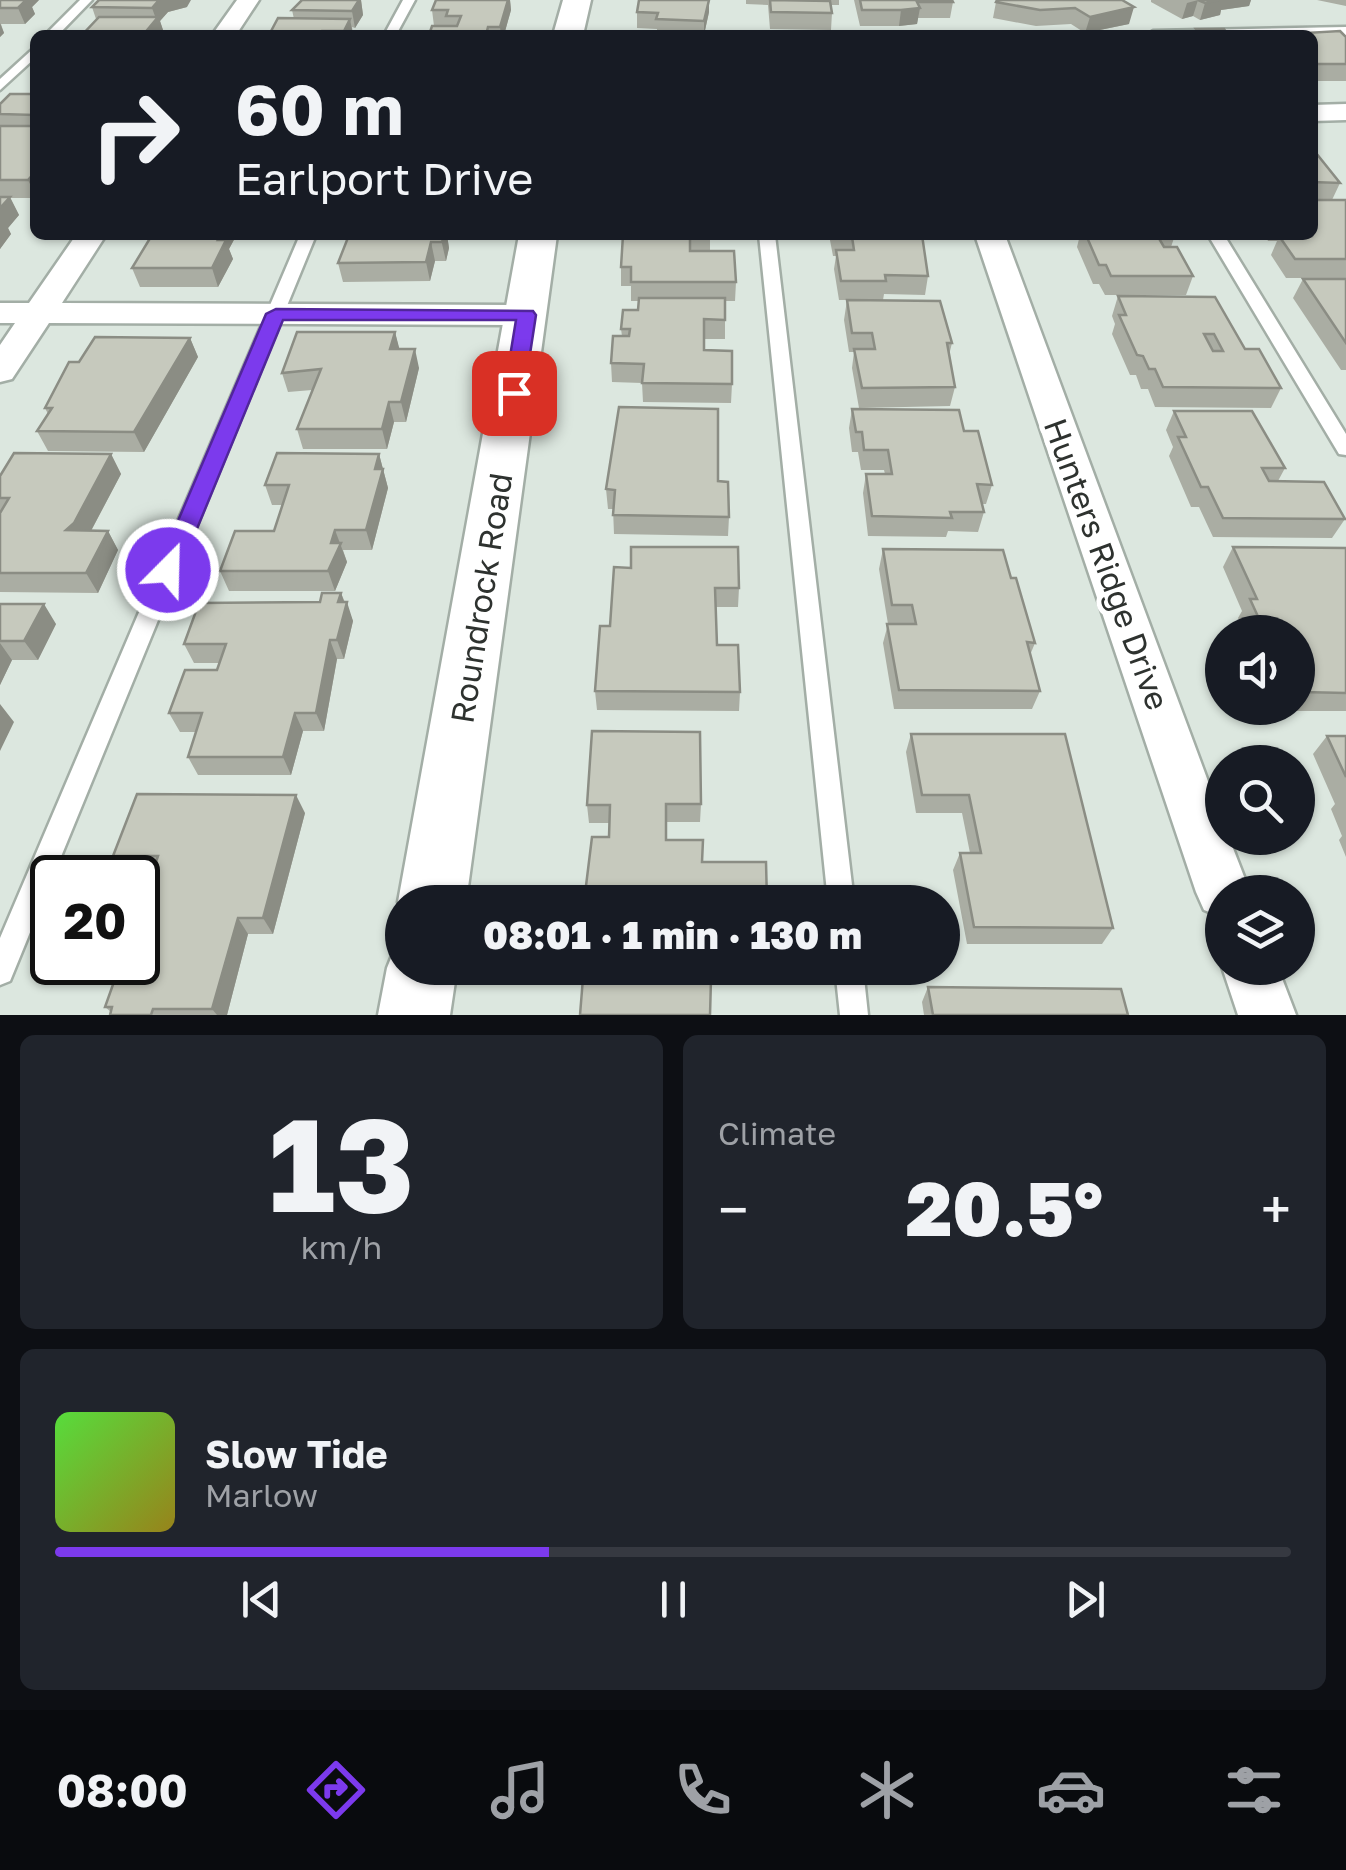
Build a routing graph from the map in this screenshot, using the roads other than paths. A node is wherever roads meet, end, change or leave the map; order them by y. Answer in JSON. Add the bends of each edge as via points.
{"nodes":[{"id":1,"x":86,"y":0,"type":"edge"},
{"id":2,"x":248,"y":0,"type":"edge"},
{"id":3,"x":409,"y":0,"type":"edge"},
{"id":4,"x":577,"y":0,"type":"edge"},
{"id":5,"x":56,"y":30,"type":"edge"},
{"id":6,"x":227,"y":30,"type":"edge"},
{"id":7,"x":393,"y":30,"type":"edge"},
{"id":8,"x":569,"y":30,"type":"edge"},
{"id":9,"x":1346,"y":31,"type":"edge"},
{"id":10,"x":1318,"y":32,"type":"edge"},
{"id":11,"x":30,"y":56,"type":"edge"},
{"id":12,"x":0,"y":86,"type":"edge"},
{"id":13,"x":88,"y":240,"type":"edge"},
{"id":14,"x":306,"y":240,"type":"edge"},
{"id":15,"x":537,"y":240,"type":"edge"},
{"id":16,"x":768,"y":240,"type":"edge"},
{"id":17,"x":992,"y":240,"type":"edge"},
{"id":18,"x":1219,"y":240,"type":"edge"},
{"id":19,"x":0,"y":314,"type":"edge"},
{"id":20,"x":39,"y":314,"type":"junction"},
{"id":21,"x":276,"y":314,"type":"junction"},
{"id":22,"x":526,"y":315,"type":"junction"},
{"id":23,"x":0,"y":371,"type":"edge"},
{"id":24,"x":1346,"y":449,"type":"edge"},
{"id":25,"x":1218,"y":875,"type":"edge"},
{"id":26,"x":435,"y":885,"type":"edge"},
{"id":27,"x":839,"y":885,"type":"edge"},
{"id":28,"x":0,"y":971,"type":"edge"},
{"id":29,"x":419,"y":985,"type":"edge"},
{"id":30,"x":850,"y":985,"type":"edge"},
{"id":31,"x":1256,"y":985,"type":"edge"},
{"id":32,"x":414,"y":1015,"type":"edge"},
{"id":33,"x":854,"y":1015,"type":"edge"},
{"id":34,"x":1267,"y":1015,"type":"edge"}],
"edges":[{"from":1,"to":5,"type":"lane"},
{"from":2,"to":6,"type":"street"},
{"from":3,"to":7,"type":"lane"},
{"from":4,"to":8,"type":"street"},
{"from":9,"to":10,"type":"lane"},
{"from":11,"to":12,"type":"lane"},
{"from":13,"to":20,"type":"street"},
{"from":14,"to":21,"type":"lane"},
{"from":15,"to":22,"type":"street","name":"Roundrock Road"},
{"from":16,"to":27,"type":"lane"},
{"from":17,"to":25,"type":"street","name":"Hunters Ridge Drive"},
{"from":18,"to":24,"type":"lane"},
{"from":19,"to":20,"type":"street"},
{"from":20,"to":21,"type":"street"},
{"from":20,"to":23,"type":"street"},
{"from":21,"to":22,"type":"street"},
{"from":21,"to":28,"type":"lane"},
{"from":22,"to":26,"type":"street","name":"Roundrock Road"},
{"from":29,"to":32,"type":"street"},
{"from":30,"to":33,"type":"lane"},
{"from":31,"to":34,"type":"street"}]}
